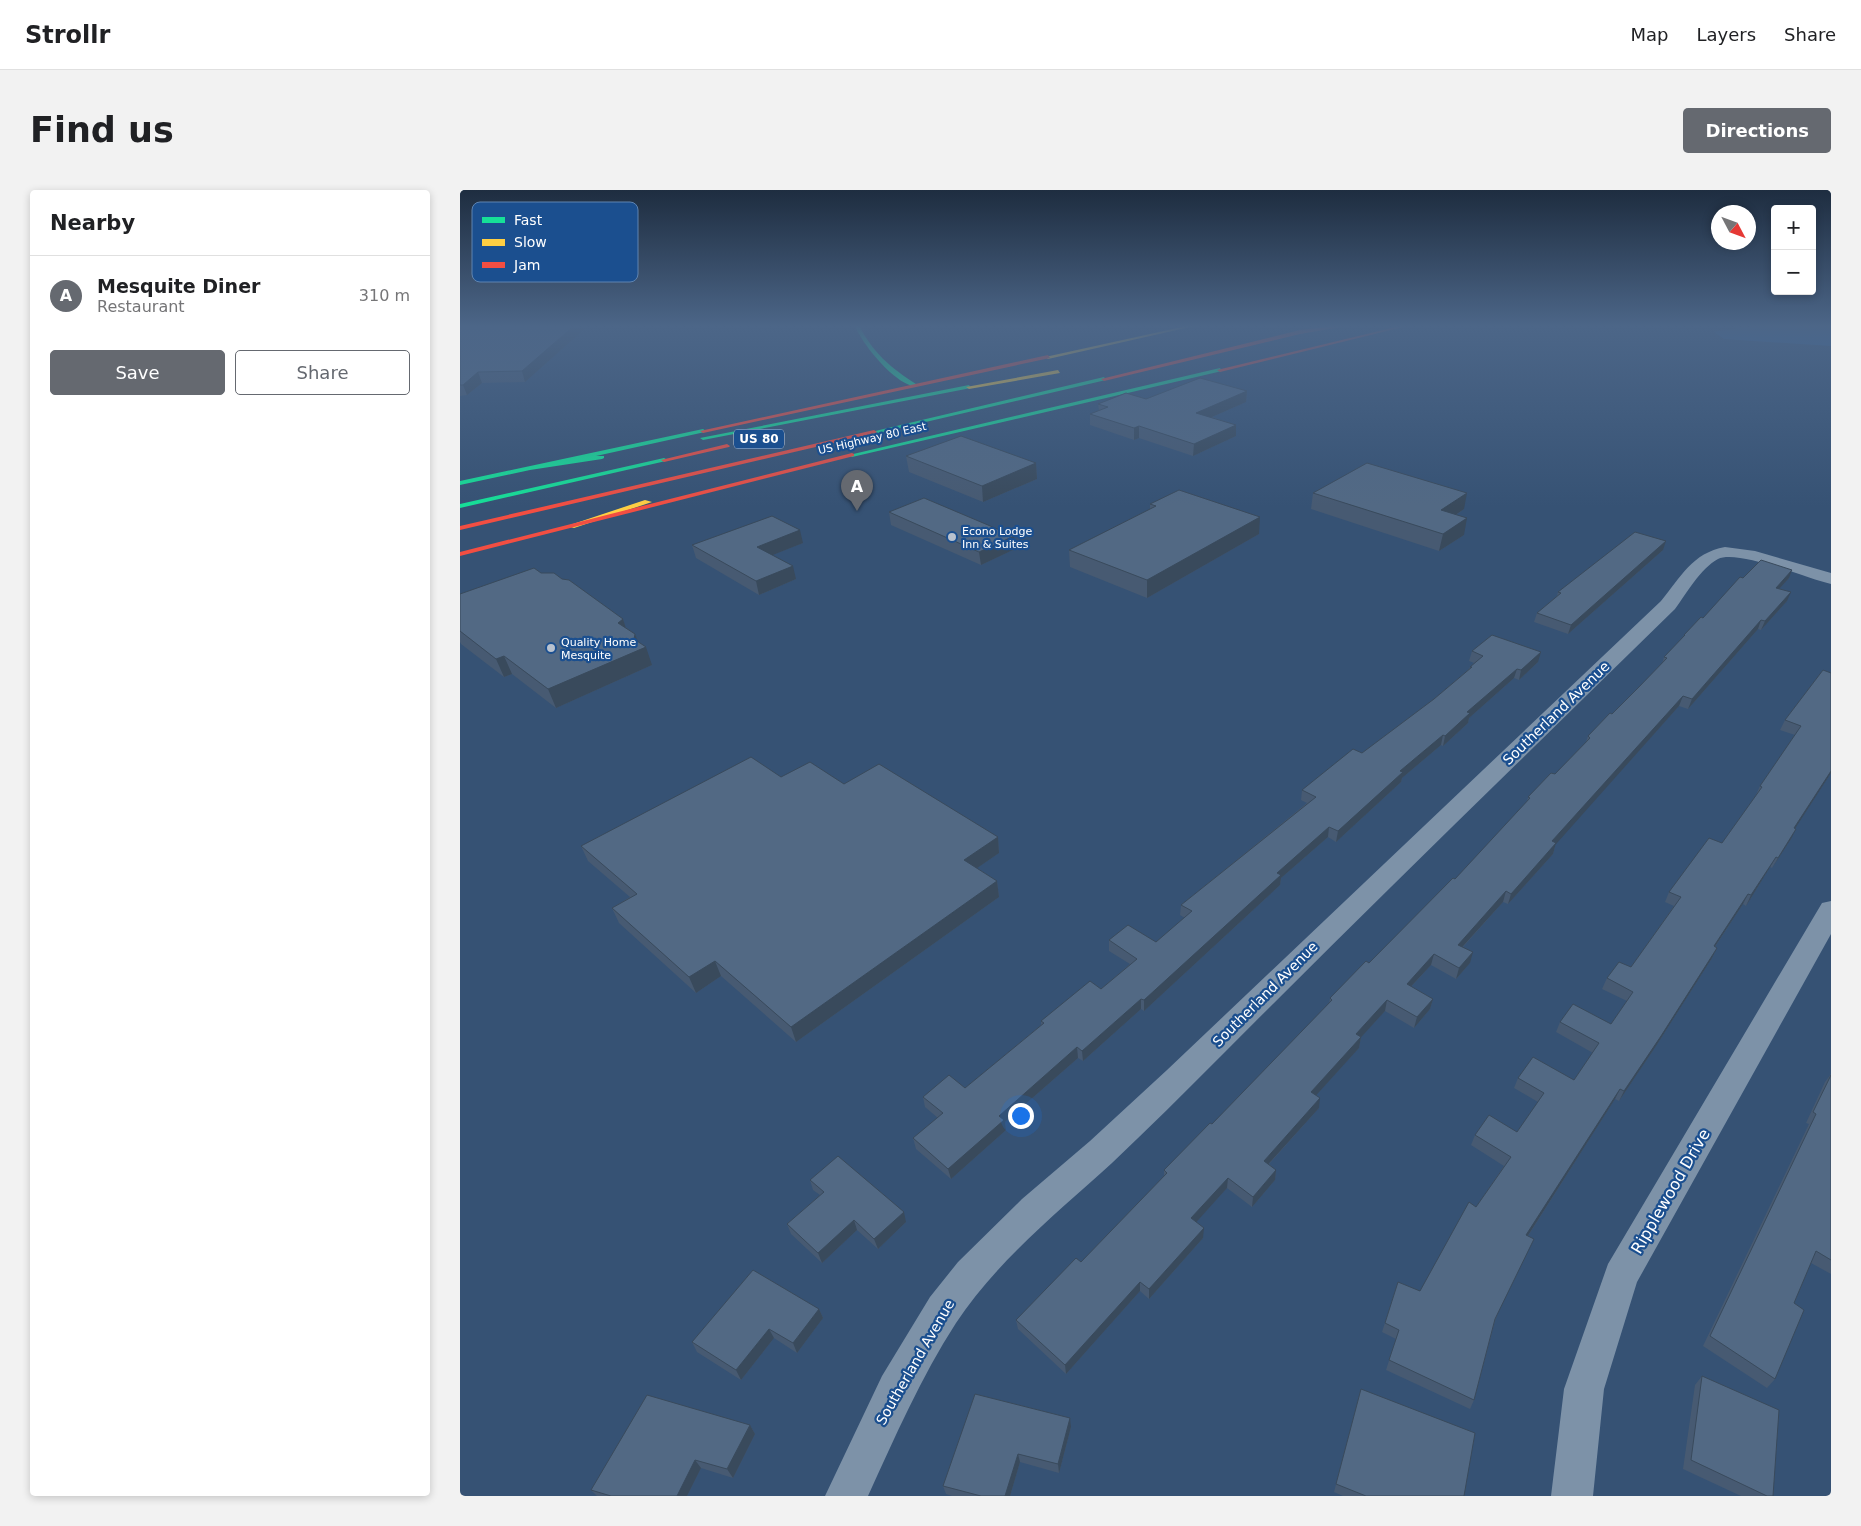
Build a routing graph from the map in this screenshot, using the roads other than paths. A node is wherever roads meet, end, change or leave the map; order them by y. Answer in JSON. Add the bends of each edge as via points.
{"nodes":[{"id":1,"x":910,"y":386,"type":"edge"},
{"id":2,"x":972,"y":386,"type":"edge"},
{"id":3,"x":996,"y":386,"type":"edge"},
{"id":4,"x":1072,"y":386,"type":"edge"},
{"id":5,"x":1155,"y":386,"type":"edge"},
{"id":6,"x":954,"y":414,"type":"junction"},
{"id":7,"x":753,"y":440,"type":"dead end"},
{"id":8,"x":734,"y":445,"type":"dead end"},
{"id":9,"x":530,"y":468,"type":"junction"},
{"id":10,"x":460,"y":483,"type":"edge"},
{"id":11,"x":460,"y":506,"type":"edge"},
{"id":12,"x":571,"y":526,"type":"junction"},
{"id":13,"x":460,"y":528,"type":"edge"},
{"id":14,"x":460,"y":554,"type":"edge"},
{"id":15,"x":1831,"y":579,"type":"edge"},
{"id":16,"x":1831,"y":910,"type":"edge"},
{"id":17,"x":846,"y":1496,"type":"edge"},
{"id":18,"x":1572,"y":1496,"type":"edge"}],
"edges":[{"from":1,"to":9,"type":"main road"},
{"from":2,"to":9,"type":"main road","number":"US 80"},
{"from":3,"to":7,"type":"main road","number":"US 80"},
{"from":4,"to":6,"type":"main road","number":"US 80"},
{"from":5,"to":12,"type":"main road","name":"US Highway 80 East","via":[[856,454]]},
{"from":6,"to":12,"type":"main road"},
{"from":6,"to":13,"type":"main road","number":"US 80"},
{"from":8,"to":11,"type":"main road","number":"US 80"},
{"from":9,"to":10,"type":"main road"},
{"from":12,"to":14,"type":"main road","name":"US Highway 80 East"},
{"from":15,"to":17,"type":"street","name":"Southerland Avenue","via":[[1746,554],[1723,552],[1707,559],[1668,605],[1178,1080],[1034,1210],[970,1274],[943,1310],[896,1390]]},
{"from":16,"to":18,"type":"street","name":"Ripplewood Drive","via":[[1621,1276],[1584,1389]]}]}
